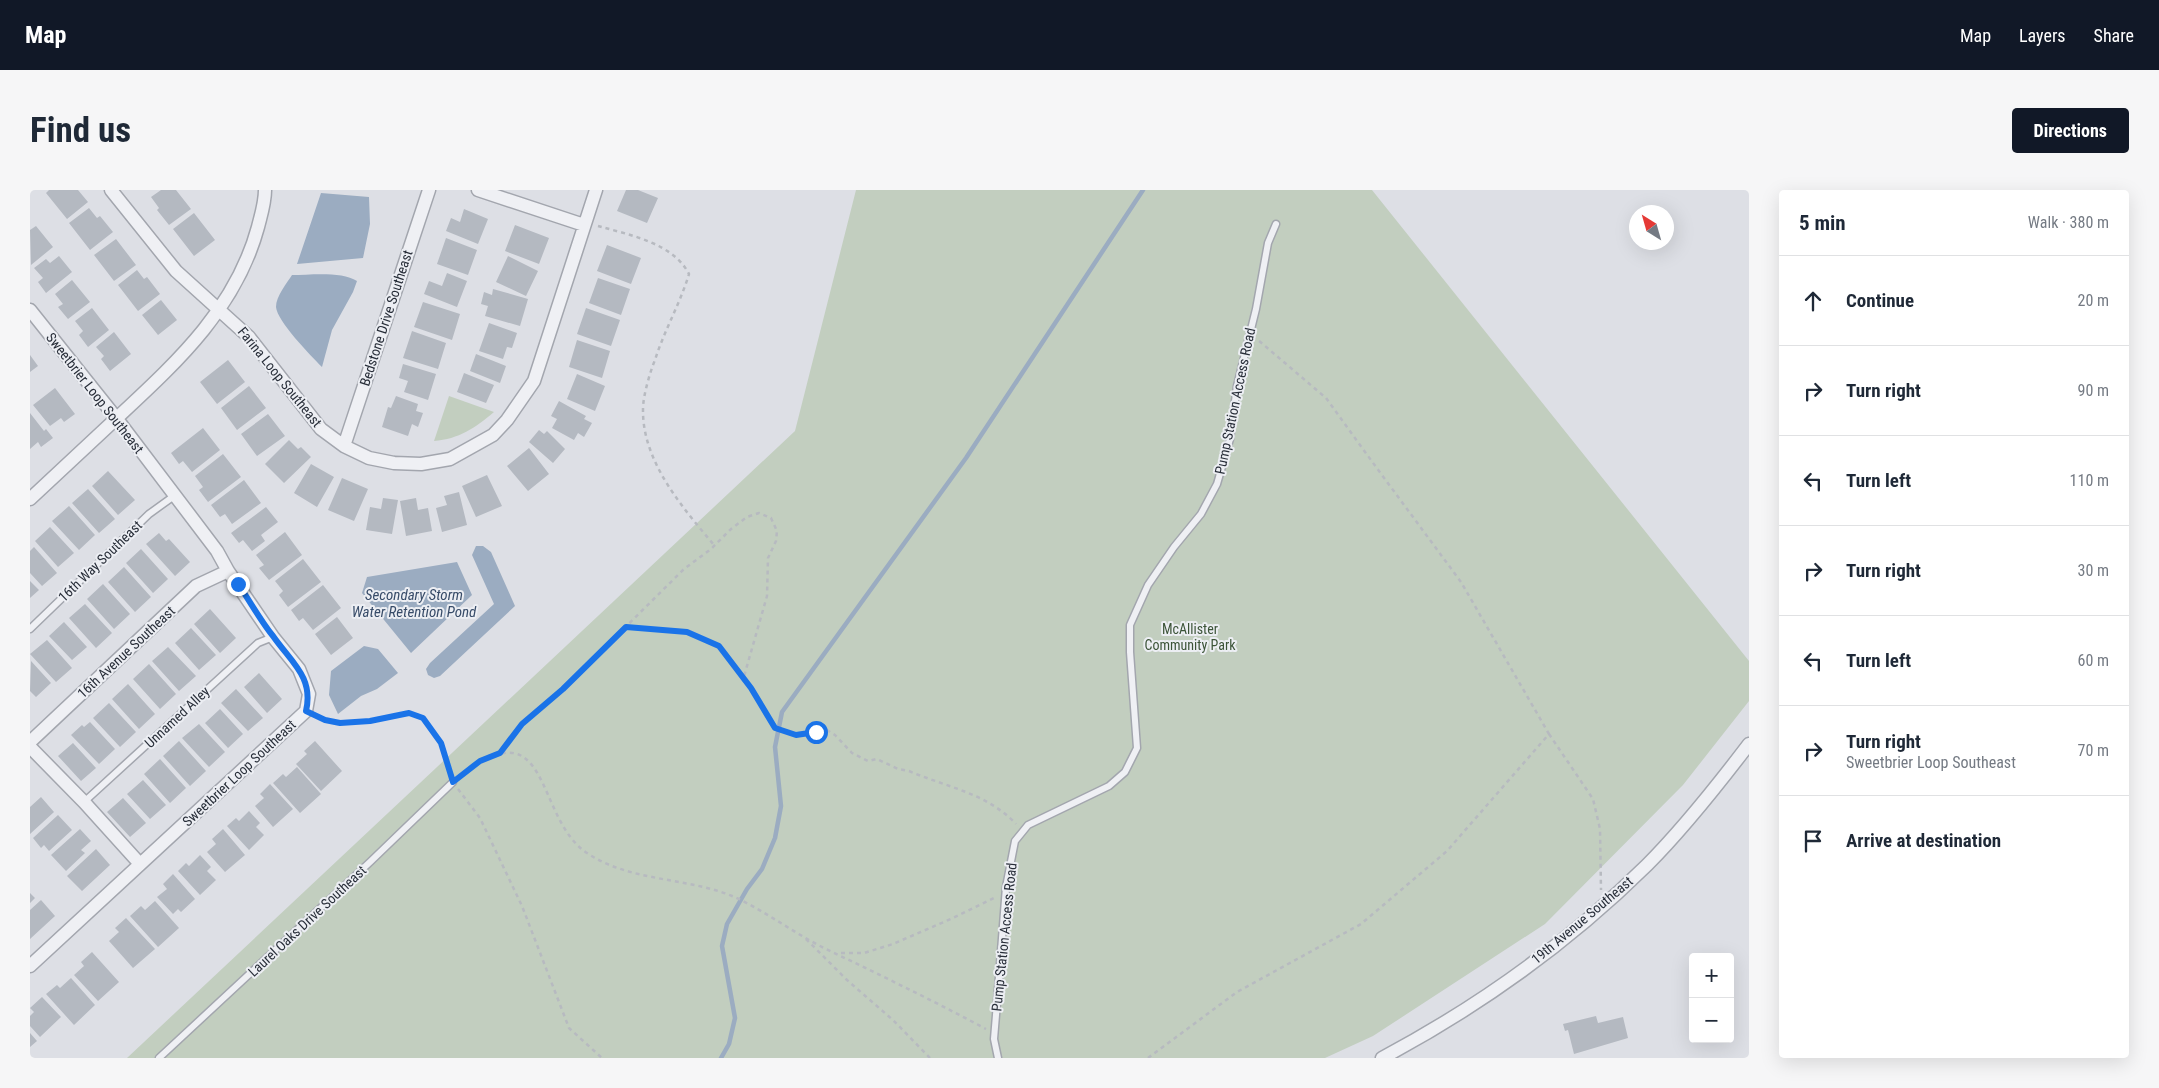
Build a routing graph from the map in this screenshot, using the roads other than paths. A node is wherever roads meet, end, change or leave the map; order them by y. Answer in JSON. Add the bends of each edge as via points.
{"nodes":[{"id":1,"x":111,"y":190,"type":"edge"},
{"id":2,"x":265,"y":190,"type":"edge"},
{"id":3,"x":429,"y":190,"type":"edge"},
{"id":4,"x":478,"y":190,"type":"edge"},
{"id":5,"x":596,"y":190,"type":"edge"},
{"id":6,"x":1276,"y":224,"type":"dead end"},
{"id":7,"x":584,"y":225,"type":"junction"},
{"id":8,"x":30,"y":310,"type":"edge"},
{"id":9,"x":220,"y":310,"type":"junction"},
{"id":10,"x":116,"y":418,"type":"junction"},
{"id":11,"x":344,"y":446,"type":"junction"},
{"id":12,"x":174,"y":496,"type":"junction"},
{"id":13,"x":30,"y":499,"type":"edge"},
{"id":14,"x":228,"y":571,"type":"junction"},
{"id":15,"x":30,"y":629,"type":"edge"},
{"id":16,"x":273,"y":637,"type":"junction"},
{"id":17,"x":30,"y":742,"type":"edge"},
{"id":18,"x":1749,"y":744,"type":"edge"},
{"id":19,"x":30,"y":747,"type":"edge"},
{"id":20,"x":453,"y":782,"type":"road end"},
{"id":21,"x":84,"y":802,"type":"junction"},
{"id":22,"x":140,"y":864,"type":"junction"},
{"id":23,"x":30,"y":966,"type":"edge"},
{"id":24,"x":159,"y":1058,"type":"edge"},
{"id":25,"x":998,"y":1058,"type":"edge"},
{"id":26,"x":1382,"y":1058,"type":"edge"}],
"edges":[{"from":1,"to":9,"type":"street","name":"Farina Loop Southeast","via":[[176,271]]},
{"from":2,"to":9,"type":"street","via":[[254,243]]},
{"from":3,"to":11,"type":"street","name":"Bedstone Drive Southeast"},
{"from":4,"to":7,"type":"street"},
{"from":5,"to":7,"type":"street","name":"Farina Loop Southeast"},
{"from":6,"to":25,"type":"lane","name":"Pump Station Access Road","via":[[1268,244],[1237,386],[1230,439],[1218,484],[1201,514],[1148,584],[1130,625],[1137,748],[1125,772],[1108,786],[1028,825],[1015,841],[1006,890],[994,1034]]},
{"from":7,"to":11,"type":"street","name":"Farina Loop Southeast","via":[[534,381],[493,436],[450,459],[421,464],[369,458]]},
{"from":8,"to":10,"type":"street","name":"Sweetbrier Loop Southeast"},
{"from":9,"to":10,"type":"street","via":[[173,364]]},
{"from":9,"to":11,"type":"street","name":"Farina Loop Southeast","via":[[249,337],[321,429]]},
{"from":10,"to":12,"type":"street","name":"Sweetbrier Loop Southeast"},
{"from":10,"to":13,"type":"street"},
{"from":12,"to":14,"type":"street","name":"Sweetbrier Loop Southeast","via":[[217,551]]},
{"from":12,"to":15,"type":"lane","name":"16th Way Southeast","via":[[149,514]]},
{"from":14,"to":16,"type":"street","name":"Sweetbrier Loop Southeast"},
{"from":14,"to":17,"type":"street","name":"16th Avenue Southeast","via":[[196,586]]},
{"from":16,"to":21,"type":"lane","name":"Unnamed Alley","via":[[258,643]]},
{"from":16,"to":22,"type":"street","name":"Sweetbrier Loop Southeast","via":[[306,682],[309,694],[306,711]]},
{"from":18,"to":26,"type":"street","name":"19th Avenue Southeast","via":[[1678,832],[1601,908],[1562,941],[1491,992],[1445,1023]]},
{"from":19,"to":21,"type":"street"},
{"from":20,"to":24,"type":"lane","name":"Laurel Oaks Drive Southeast"},
{"from":21,"to":22,"type":"street"},
{"from":22,"to":23,"type":"street","name":"Sweetbrier Loop Southeast"}]}
